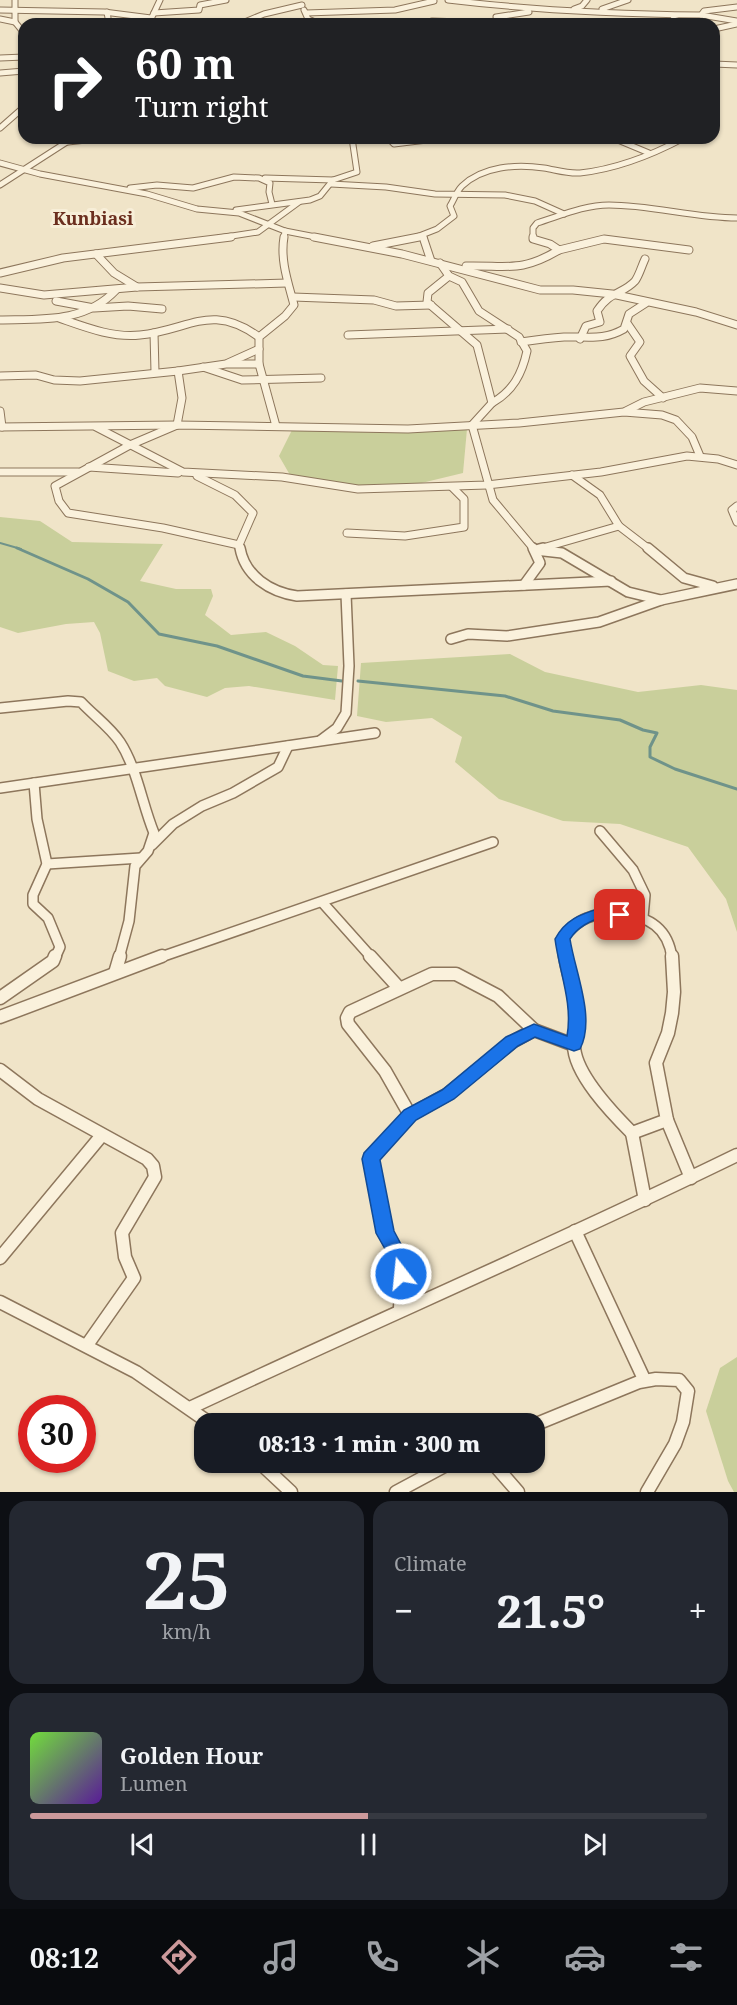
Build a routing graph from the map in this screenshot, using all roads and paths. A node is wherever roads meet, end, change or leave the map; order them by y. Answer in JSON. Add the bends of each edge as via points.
{"nodes":[{"id":1,"x":15,"y":0,"type":"edge"},
{"id":2,"x":160,"y":0,"type":"edge"},
{"id":3,"x":209,"y":0,"type":"edge"},
{"id":4,"x":226,"y":0,"type":"edge"},
{"id":5,"x":435,"y":0,"type":"edge"},
{"id":6,"x":448,"y":0,"type":"edge"},
{"id":7,"x":587,"y":0,"type":"edge"},
{"id":8,"x":628,"y":0,"type":"edge"},
{"id":9,"x":300,"y":2,"type":"edge"},
{"id":10,"x":505,"y":3,"type":"edge"},
{"id":11,"x":202,"y":5,"type":"junction"},
{"id":12,"x":737,"y":7,"type":"edge"},
{"id":13,"x":432,"y":8,"type":"dead end"},
{"id":14,"x":14,"y":9,"type":"junction"},
{"id":15,"x":554,"y":9,"type":"junction"},
{"id":16,"x":0,"y":10,"type":"edge"},
{"id":17,"x":572,"y":10,"type":"junction"},
{"id":18,"x":592,"y":11,"type":"junction"},
{"id":19,"x":107,"y":12,"type":"junction"},
{"id":20,"x":152,"y":15,"type":"junction"},
{"id":21,"x":662,"y":15,"type":"junction"},
{"id":22,"x":701,"y":15,"type":"junction"},
{"id":23,"x":108,"y":18,"type":"edge"},
{"id":24,"x":151,"y":18,"type":"edge"},
{"id":25,"x":254,"y":18,"type":"edge"},
{"id":26,"x":307,"y":18,"type":"edge"},
{"id":27,"x":317,"y":18,"type":"edge"},
{"id":28,"x":495,"y":18,"type":"edge"},
{"id":29,"x":508,"y":18,"type":"edge"},
{"id":30,"x":671,"y":18,"type":"edge"},
{"id":31,"x":714,"y":18,"type":"edge"},
{"id":32,"x":0,"y":19,"type":"edge"},
{"id":33,"x":720,"y":19,"type":"edge"},
{"id":34,"x":15,"y":22,"type":"junction"},
{"id":35,"x":737,"y":23,"type":"edge"},
{"id":36,"x":18,"y":25,"type":"edge"},
{"id":37,"x":720,"y":27,"type":"edge"},
{"id":38,"x":18,"y":57,"type":"edge"},
{"id":39,"x":3,"y":58,"type":"edge"},
{"id":40,"x":0,"y":63,"type":"edge"},
{"id":41,"x":720,"y":64,"type":"edge"},
{"id":42,"x":737,"y":65,"type":"edge"},
{"id":43,"x":18,"y":72,"type":"edge"},
{"id":44,"x":0,"y":73,"type":"edge"},
{"id":45,"x":18,"y":112,"type":"edge"},
{"id":46,"x":0,"y":128,"type":"edge"},
{"id":47,"x":64,"y":144,"type":"edge"},
{"id":48,"x":353,"y":144,"type":"edge"},
{"id":49,"x":628,"y":144,"type":"edge"},
{"id":50,"x":674,"y":144,"type":"edge"},
{"id":51,"x":650,"y":153,"type":"junction"},
{"id":52,"x":0,"y":163,"type":"edge"},
{"id":53,"x":23,"y":170,"type":"junction"},
{"id":54,"x":260,"y":178,"type":"junction"},
{"id":55,"x":332,"y":182,"type":"junction"},
{"id":56,"x":0,"y":185,"type":"edge"},
{"id":57,"x":122,"y":189,"type":"junction"},
{"id":58,"x":457,"y":193,"type":"junction"},
{"id":59,"x":299,"y":202,"type":"junction"},
{"id":60,"x":274,"y":204,"type":"junction"},
{"id":61,"x":288,"y":207,"type":"junction"},
{"id":62,"x":224,"y":211,"type":"junction"},
{"id":63,"x":564,"y":214,"type":"junction"},
{"id":64,"x":536,"y":215,"type":"dead end"},
{"id":65,"x":737,"y":218,"type":"edge"},
{"id":66,"x":537,"y":223,"type":"junction"},
{"id":67,"x":272,"y":224,"type":"junction"},
{"id":68,"x":285,"y":231,"type":"junction"},
{"id":69,"x":423,"y":235,"type":"junction"},
{"id":70,"x":368,"y":247,"type":"junction"},
{"id":71,"x":560,"y":250,"type":"junction"},
{"id":72,"x":689,"y":250,"type":"dead end"},
{"id":73,"x":96,"y":254,"type":"junction"},
{"id":74,"x":645,"y":259,"type":"dead end"},
{"id":75,"x":431,"y":261,"type":"junction"},
{"id":76,"x":440,"y":263,"type":"junction"},
{"id":77,"x":457,"y":267,"type":"junction"},
{"id":78,"x":0,"y":271,"type":"edge"},
{"id":79,"x":449,"y":276,"type":"junction"},
{"id":80,"x":287,"y":283,"type":"junction"},
{"id":81,"x":137,"y":287,"type":"junction"},
{"id":82,"x":0,"y":288,"type":"edge"},
{"id":83,"x":116,"y":290,"type":"junction"},
{"id":84,"x":612,"y":294,"type":"junction"},
{"id":85,"x":44,"y":295,"type":"junction"},
{"id":86,"x":293,"y":297,"type":"junction"},
{"id":87,"x":56,"y":301,"type":"junction"},
{"id":88,"x":646,"y":303,"type":"junction"},
{"id":89,"x":431,"y":305,"type":"junction"},
{"id":90,"x":94,"y":308,"type":"junction"},
{"id":91,"x":162,"y":309,"type":"dead end"},
{"id":92,"x":59,"y":318,"type":"junction"},
{"id":93,"x":0,"y":320,"type":"edge"},
{"id":94,"x":627,"y":323,"type":"junction"},
{"id":95,"x":737,"y":325,"type":"edge"},
{"id":96,"x":509,"y":329,"type":"junction"},
{"id":97,"x":461,"y":330,"type":"junction"},
{"id":98,"x":154,"y":333,"type":"junction"},
{"id":99,"x":348,"y":335,"type":"dead end"},
{"id":100,"x":259,"y":338,"type":"junction"},
{"id":101,"x":580,"y":339,"type":"junction"},
{"id":102,"x":521,"y":342,"type":"junction"},
{"id":103,"x":259,"y":349,"type":"junction"},
{"id":104,"x":226,"y":364,"type":"junction"},
{"id":105,"x":259,"y":364,"type":"junction"},
{"id":106,"x":203,"y":367,"type":"junction"},
{"id":107,"x":178,"y":371,"type":"junction"},
{"id":108,"x":155,"y":372,"type":"junction"},
{"id":109,"x":0,"y":376,"type":"edge"},
{"id":110,"x":264,"y":378,"type":"junction"},
{"id":111,"x":321,"y":378,"type":"dead end"},
{"id":112,"x":737,"y":391,"type":"edge"},
{"id":113,"x":663,"y":398,"type":"junction"},
{"id":114,"x":492,"y":403,"type":"junction"},
{"id":115,"x":0,"y":411,"type":"edge"},
{"id":116,"x":624,"y":412,"type":"junction"},
{"id":117,"x":177,"y":425,"type":"junction"},
{"id":118,"x":472,"y":425,"type":"junction"},
{"id":119,"x":276,"y":426,"type":"junction"},
{"id":120,"x":1,"y":427,"type":"edge"},
{"id":121,"x":96,"y":427,"type":"junction"},
{"id":122,"x":129,"y":446,"type":"junction"},
{"id":123,"x":700,"y":456,"type":"junction"},
{"id":124,"x":737,"y":465,"type":"edge"},
{"id":125,"x":89,"y":467,"type":"junction"},
{"id":126,"x":0,"y":472,"type":"edge"},
{"id":127,"x":81,"y":472,"type":"junction"},
{"id":128,"x":190,"y":474,"type":"junction"},
{"id":129,"x":572,"y":475,"type":"junction"},
{"id":130,"x":487,"y":485,"type":"junction"},
{"id":131,"x":452,"y":487,"type":"junction"},
{"id":132,"x":737,"y":506,"type":"edge"},
{"id":133,"x":737,"y":522,"type":"edge"},
{"id":134,"x":619,"y":526,"type":"junction"},
{"id":135,"x":347,"y":533,"type":"dead end"},
{"id":136,"x":239,"y":545,"type":"junction"},
{"id":137,"x":535,"y":550,"type":"junction"},
{"id":138,"x":611,"y":581,"type":"junction"},
{"id":139,"x":737,"y":584,"type":"edge"},
{"id":140,"x":524,"y":585,"type":"junction"},
{"id":141,"x":724,"y":588,"type":"junction"},
{"id":142,"x":346,"y":594,"type":"junction"},
{"id":143,"x":661,"y":600,"type":"junction"},
{"id":144,"x":451,"y":639,"type":"dead end"},
{"id":145,"x":0,"y":708,"type":"edge"},
{"id":146,"x":375,"y":733,"type":"dead end"},
{"id":147,"x":320,"y":741,"type":"junction"},
{"id":148,"x":288,"y":746,"type":"junction"},
{"id":149,"x":133,"y":769,"type":"junction"},
{"id":150,"x":34,"y":783,"type":"junction"},
{"id":151,"x":0,"y":788,"type":"edge"},
{"id":152,"x":600,"y":831,"type":"dead end"},
{"id":153,"x":493,"y":842,"type":"dead end"},
{"id":154,"x":152,"y":845,"type":"junction"},
{"id":155,"x":141,"y":858,"type":"junction"},
{"id":156,"x":47,"y":864,"type":"junction"},
{"id":157,"x":322,"y":902,"type":"junction"},
{"id":158,"x":643,"y":917,"type":"junction"},
{"id":159,"x":116,"y":973,"type":"junction"},
{"id":160,"x":399,"y":988,"type":"junction"},
{"id":161,"x":0,"y":998,"type":"edge"},
{"id":162,"x":0,"y":1017,"type":"edge"},
{"id":163,"x":534,"y":1030,"type":"junction"},
{"id":164,"x":574,"y":1045,"type":"junction"},
{"id":165,"x":0,"y":1070,"type":"edge"},
{"id":166,"x":410,"y":1115,"type":"junction"},
{"id":167,"x":667,"y":1120,"type":"junction"},
{"id":168,"x":632,"y":1133,"type":"junction"},
{"id":169,"x":102,"y":1135,"type":"junction"},
{"id":170,"x":737,"y":1155,"type":"edge"},
{"id":171,"x":691,"y":1178,"type":"junction"},
{"id":172,"x":645,"y":1200,"type":"junction"},
{"id":173,"x":575,"y":1231,"type":"junction"},
{"id":174,"x":0,"y":1258,"type":"edge"},
{"id":175,"x":0,"y":1302,"type":"edge"},
{"id":176,"x":400,"y":1310,"type":"junction"},
{"id":177,"x":87,"y":1345,"type":"junction"},
{"id":178,"x":644,"y":1379,"type":"junction"},
{"id":179,"x":192,"y":1407,"type":"junction"},
{"id":180,"x":199,"y":1413,"type":"edge"},
{"id":181,"x":545,"y":1420,"type":"edge"},
{"id":182,"x":271,"y":1473,"type":"edge"},
{"id":183,"x":431,"y":1473,"type":"edge"},
{"id":184,"x":502,"y":1473,"type":"edge"},
{"id":185,"x":291,"y":1492,"type":"edge"},
{"id":186,"x":396,"y":1492,"type":"edge"},
{"id":187,"x":518,"y":1492,"type":"edge"},
{"id":188,"x":647,"y":1492,"type":"edge"}],
"edges":[{"from":1,"to":14,"type":"street"},
{"from":2,"to":20,"type":"street"},
{"from":3,"to":11,"type":"street"},
{"from":4,"to":11,"type":"street"},
{"from":5,"to":13,"type":"street"},
{"from":5,"to":27,"type":"street","via":[[395,10]]},
{"from":6,"to":10,"type":"street"},
{"from":7,"to":17,"type":"street"},
{"from":8,"to":18,"type":"street"},
{"from":9,"to":25,"type":"street"},
{"from":9,"to":26,"type":"street"},
{"from":10,"to":15,"type":"street"},
{"from":10,"to":28,"type":"street"},
{"from":11,"to":20,"type":"street","via":[[199,10]]},
{"from":12,"to":22,"type":"street","via":[[704,11]]},
{"from":14,"to":16,"type":"street"},
{"from":14,"to":19,"type":"street"},
{"from":14,"to":34,"type":"street"},
{"from":15,"to":17,"type":"street"},
{"from":15,"to":29,"type":"street"},
{"from":17,"to":18,"type":"street"},
{"from":18,"to":21,"type":"street"},
{"from":19,"to":20,"type":"street"},
{"from":19,"to":23,"type":"street"},
{"from":20,"to":24,"type":"street"},
{"from":21,"to":22,"type":"street"},
{"from":21,"to":30,"type":"street"},
{"from":22,"to":31,"type":"street"},
{"from":32,"to":34,"type":"street"},
{"from":33,"to":35,"type":"street"},
{"from":34,"to":36,"type":"street"},
{"from":35,"to":37,"type":"street"},
{"from":38,"to":39,"type":"street"},
{"from":39,"to":40,"type":"street"},
{"from":41,"to":42,"type":"street"},
{"from":43,"to":44,"type":"street"},
{"from":45,"to":46,"type":"street"},
{"from":47,"to":53,"type":"street"},
{"from":48,"to":55,"type":"street","via":[[357,172]]},
{"from":49,"to":51,"type":"street"},
{"from":50,"to":51,"type":"street"},
{"from":51,"to":58,"type":"street","via":[[609,169],[583,173],[508,165],[471,178]]},
{"from":52,"to":53,"type":"street"},
{"from":53,"to":56,"type":"street"},
{"from":53,"to":57,"type":"street"},
{"from":54,"to":55,"type":"street"},
{"from":54,"to":57,"type":"street","via":[[226,178],[193,188],[157,185]]},
{"from":54,"to":60,"type":"street","via":[[270,183]]},
{"from":55,"to":58,"type":"street","via":[[350,188]]},
{"from":55,"to":59,"type":"street","via":[[320,196]]},
{"from":57,"to":62,"type":"street","via":[[197,209]]},
{"from":58,"to":63,"type":"street","via":[[494,194]]},
{"from":58,"to":69,"type":"street","via":[[450,206],[452,218]]},
{"from":59,"to":60,"type":"street"},
{"from":59,"to":61,"type":"street"},
{"from":60,"to":61,"type":"street"},
{"from":60,"to":62,"type":"street"},
{"from":61,"to":67,"type":"street"},
{"from":62,"to":67,"type":"street"},
{"from":63,"to":65,"type":"street","via":[[623,205]]},
{"from":63,"to":66,"type":"street"},
{"from":64,"to":66,"type":"street"},
{"from":66,"to":71,"type":"street","via":[[532,239]]},
{"from":67,"to":68,"type":"street"},
{"from":67,"to":73,"type":"street","via":[[260,232],[241,236]]},
{"from":68,"to":70,"type":"street"},
{"from":68,"to":80,"type":"street","via":[[282,250]]},
{"from":69,"to":70,"type":"street"},
{"from":69,"to":75,"type":"street"},
{"from":70,"to":75,"type":"street"},
{"from":71,"to":72,"type":"street","via":[[604,239]]},
{"from":71,"to":77,"type":"street","via":[[530,266]]},
{"from":73,"to":78,"type":"street"},
{"from":73,"to":81,"type":"street","via":[[105,266]]},
{"from":74,"to":84,"type":"street","via":[[634,281]]},
{"from":75,"to":76,"type":"street"},
{"from":76,"to":77,"type":"street"},
{"from":76,"to":79,"type":"street"},
{"from":77,"to":84,"type":"street","via":[[540,290]]},
{"from":79,"to":89,"type":"street","via":[[428,293],[427,302]]},
{"from":79,"to":96,"type":"street","via":[[462,282],[479,312]]},
{"from":80,"to":81,"type":"street"},
{"from":80,"to":86,"type":"street"},
{"from":81,"to":83,"type":"street"},
{"from":82,"to":85,"type":"street"},
{"from":83,"to":85,"type":"street"},
{"from":83,"to":90,"type":"street"},
{"from":84,"to":88,"type":"street"},
{"from":84,"to":101,"type":"street","via":[[597,311],[600,322],[588,322]]},
{"from":85,"to":87,"type":"street"},
{"from":86,"to":89,"type":"street","via":[[374,300],[396,306]]},
{"from":86,"to":100,"type":"street","via":[[292,309]]},
{"from":87,"to":90,"type":"street"},
{"from":87,"to":92,"type":"street"},
{"from":88,"to":94,"type":"street","via":[[629,314]]},
{"from":88,"to":95,"type":"street","via":[[696,312]]},
{"from":89,"to":97,"type":"street"},
{"from":90,"to":91,"type":"street"},
{"from":90,"to":92,"type":"street"},
{"from":92,"to":93,"type":"street"},
{"from":92,"to":98,"type":"street","via":[[99,332]]},
{"from":94,"to":101,"type":"street","via":[[612,336]]},
{"from":94,"to":113,"type":"street","via":[[640,342],[630,356],[644,381]]},
{"from":96,"to":97,"type":"street"},
{"from":96,"to":102,"type":"street"},
{"from":97,"to":99,"type":"street"},
{"from":97,"to":114,"type":"street","via":[[477,345]]},
{"from":98,"to":100,"type":"street","via":[[188,323],[232,319]]},
{"from":98,"to":108,"type":"street"},
{"from":100,"to":103,"type":"street"},
{"from":101,"to":102,"type":"street"},
{"from":102,"to":114,"type":"street","via":[[527,351],[524,369],[505,397]]},
{"from":103,"to":104,"type":"street"},
{"from":103,"to":105,"type":"street"},
{"from":104,"to":105,"type":"street"},
{"from":104,"to":106,"type":"street"},
{"from":105,"to":110,"type":"street"},
{"from":106,"to":107,"type":"street"},
{"from":106,"to":110,"type":"street","via":[[242,380]]},
{"from":107,"to":108,"type":"street"},
{"from":107,"to":117,"type":"street","via":[[182,412]]},
{"from":108,"to":109,"type":"street","via":[[80,381],[36,375]]},
{"from":110,"to":111,"type":"street"},
{"from":110,"to":119,"type":"street"},
{"from":112,"to":113,"type":"street","via":[[700,388]]},
{"from":113,"to":116,"type":"street"},
{"from":114,"to":118,"type":"street"},
{"from":115,"to":120,"type":"street"},
{"from":116,"to":118,"type":"street"},
{"from":116,"to":123,"type":"street","via":[[676,420],[692,437]]},
{"from":117,"to":119,"type":"street"},
{"from":117,"to":121,"type":"street"},
{"from":117,"to":122,"type":"street"},
{"from":118,"to":119,"type":"street","via":[[408,429]]},
{"from":118,"to":130,"type":"street"},
{"from":120,"to":121,"type":"street"},
{"from":121,"to":122,"type":"street"},
{"from":122,"to":125,"type":"street"},
{"from":122,"to":128,"type":"street"},
{"from":123,"to":124,"type":"street"},
{"from":123,"to":129,"type":"street"},
{"from":125,"to":127,"type":"street"},
{"from":125,"to":128,"type":"street"},
{"from":126,"to":127,"type":"street"},
{"from":127,"to":136,"type":"street","via":[[55,486],[68,513]]},
{"from":128,"to":131,"type":"street","via":[[282,477],[358,489]]},
{"from":128,"to":136,"type":"street","via":[[228,489],[253,513]]},
{"from":129,"to":130,"type":"street"},
{"from":129,"to":134,"type":"street","via":[[600,495]]},
{"from":130,"to":131,"type":"street"},
{"from":130,"to":137,"type":"street","via":[[493,500]]},
{"from":131,"to":135,"type":"street","via":[[464,499],[464,527],[373,537]]},
{"from":132,"to":133,"type":"street","via":[[732,510]]},
{"from":134,"to":137,"type":"street"},
{"from":134,"to":141,"type":"street","via":[[684,580]]},
{"from":136,"to":142,"type":"street","via":[[242,561],[260,582],[284,594]]},
{"from":137,"to":138,"type":"street","via":[[562,553]]},
{"from":137,"to":140,"type":"street","via":[[540,563]]},
{"from":138,"to":140,"type":"street"},
{"from":138,"to":143,"type":"street","via":[[628,592]]},
{"from":139,"to":141,"type":"street"},
{"from":140,"to":142,"type":"street"},
{"from":141,"to":143,"type":"street"},
{"from":142,"to":147,"type":"street","via":[[346,713],[337,728]]},
{"from":143,"to":144,"type":"street","via":[[599,622],[507,636],[468,633]]},
{"from":145,"to":149,"type":"street","via":[[81,702],[120,741]]},
{"from":146,"to":147,"type":"street"},
{"from":147,"to":148,"type":"street"},
{"from":148,"to":149,"type":"street"},
{"from":148,"to":154,"type":"street","via":[[278,767],[233,794],[202,806],[173,824]]},
{"from":149,"to":150,"type":"street"},
{"from":149,"to":154,"type":"street","via":[[154,833]]},
{"from":150,"to":151,"type":"street"},
{"from":150,"to":156,"type":"street"},
{"from":152,"to":158,"type":"street","via":[[633,870],[645,895]]},
{"from":153,"to":157,"type":"street"},
{"from":154,"to":155,"type":"street"},
{"from":155,"to":156,"type":"street"},
{"from":155,"to":159,"type":"street","via":[[135,866],[129,921]]},
{"from":156,"to":161,"type":"street","via":[[33,904],[48,918],[60,946],[53,961]]},
{"from":157,"to":159,"type":"street"},
{"from":157,"to":160,"type":"street"},
{"from":158,"to":164,"type":"street","via":[[593,915],[570,928],[562,939],[578,1021]]},
{"from":158,"to":167,"type":"street","via":[[656,923],[669,943],[676,977],[664,1050],[656,1063]]},
{"from":159,"to":162,"type":"street"},
{"from":160,"to":163,"type":"street","via":[[432,974],[456,974],[498,996]]},
{"from":160,"to":166,"type":"street","via":[[351,1012],[347,1018],[385,1071]]},
{"from":163,"to":164,"type":"street"},
{"from":163,"to":166,"type":"street","via":[[512,1041],[448,1094]]},
{"from":164,"to":168,"type":"street","via":[[588,1081]]},
{"from":165,"to":169,"type":"street","via":[[38,1099]]},
{"from":166,"to":176,"type":"street","via":[[370,1159],[385,1233],[401,1274]]},
{"from":167,"to":168,"type":"street"},
{"from":167,"to":171,"type":"street"},
{"from":168,"to":172,"type":"street"},
{"from":169,"to":174,"type":"street"},
{"from":169,"to":177,"type":"street","via":[[147,1160],[155,1177],[122,1233],[125,1257],[134,1278]]},
{"from":170,"to":171,"type":"street"},
{"from":171,"to":172,"type":"street"},
{"from":172,"to":173,"type":"street"},
{"from":173,"to":176,"type":"street"},
{"from":173,"to":178,"type":"street"},
{"from":175,"to":177,"type":"street"},
{"from":176,"to":179,"type":"street"},
{"from":177,"to":179,"type":"street"},
{"from":178,"to":181,"type":"street"},
{"from":178,"to":188,"type":"street","via":[[672,1377],[682,1381],[688,1391],[678,1438],[651,1479]]},
{"from":179,"to":180,"type":"street"},
{"from":182,"to":185,"type":"street"},
{"from":183,"to":186,"type":"street"},
{"from":184,"to":187,"type":"street"}]}
